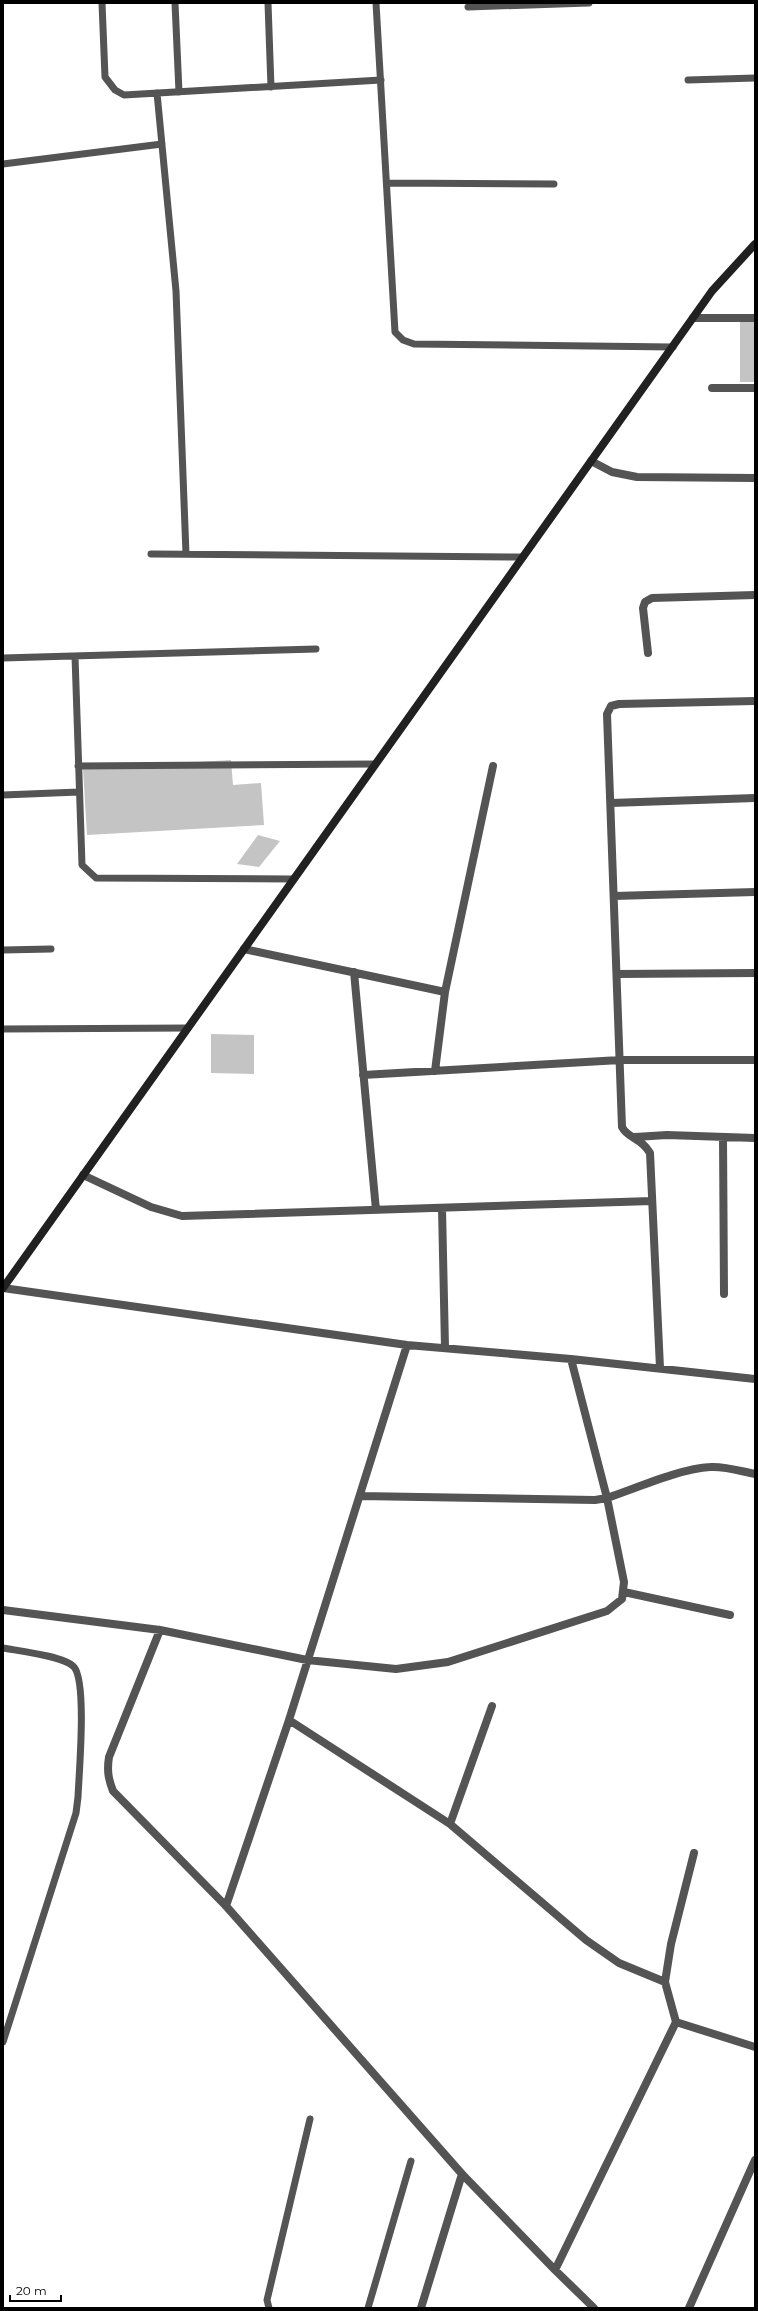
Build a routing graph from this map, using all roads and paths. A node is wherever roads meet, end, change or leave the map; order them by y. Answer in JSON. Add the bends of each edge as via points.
{"nodes":[{"id":1,"x":102,"y":3,"type":"edge"},
{"id":2,"x":175,"y":3,"type":"edge"},
{"id":3,"x":268,"y":3,"type":"edge"},
{"id":4,"x":376,"y":3,"type":"edge"},
{"id":5,"x":590,"y":3,"type":"edge"},
{"id":6,"x":468,"y":7,"type":"dead end"},
{"id":7,"x":755,"y":78,"type":"edge"},
{"id":8,"x":381,"y":80,"type":"junction"},
{"id":9,"x":688,"y":80,"type":"dead end"},
{"id":10,"x":271,"y":87,"type":"junction"},
{"id":11,"x":178,"y":92,"type":"junction"},
{"id":12,"x":157,"y":93,"type":"junction"},
{"id":13,"x":162,"y":144,"type":"junction"},
{"id":14,"x":3,"y":164,"type":"edge"},
{"id":15,"x":387,"y":183,"type":"junction"},
{"id":16,"x":554,"y":184,"type":"dead end"},
{"id":17,"x":755,"y":244,"type":"edge"},
{"id":18,"x":693,"y":318,"type":"junction"},
{"id":19,"x":755,"y":318,"type":"edge"},
{"id":20,"x":673,"y":347,"type":"junction"},
{"id":21,"x":712,"y":388,"type":"dead end"},
{"id":22,"x":755,"y":388,"type":"edge"},
{"id":23,"x":591,"y":461,"type":"junction"},
{"id":24,"x":755,"y":478,"type":"edge"},
{"id":25,"x":151,"y":554,"type":"dead end"},
{"id":26,"x":186,"y":554,"type":"junction"},
{"id":27,"x":523,"y":557,"type":"junction"},
{"id":28,"x":755,"y":596,"type":"edge"},
{"id":29,"x":316,"y":648,"type":"dead end"},
{"id":30,"x":648,"y":653,"type":"dead end"},
{"id":31,"x":75,"y":656,"type":"junction"},
{"id":32,"x":3,"y":658,"type":"edge"},
{"id":33,"x":755,"y":700,"type":"edge"},
{"id":34,"x":375,"y":764,"type":"junction"},
{"id":35,"x":78,"y":766,"type":"junction"},
{"id":36,"x":493,"y":766,"type":"dead end"},
{"id":37,"x":79,"y":792,"type":"junction"},
{"id":38,"x":3,"y":795,"type":"edge"},
{"id":39,"x":755,"y":798,"type":"edge"},
{"id":40,"x":611,"y":803,"type":"junction"},
{"id":41,"x":293,"y":879,"type":"junction"},
{"id":42,"x":755,"y":892,"type":"edge"},
{"id":43,"x":614,"y":896,"type":"junction"},
{"id":44,"x":52,"y":949,"type":"dead end"},
{"id":45,"x":244,"y":949,"type":"junction"},
{"id":46,"x":3,"y":950,"type":"edge"},
{"id":47,"x":354,"y":972,"type":"junction"},
{"id":48,"x":755,"y":973,"type":"edge"},
{"id":49,"x":616,"y":974,"type":"junction"},
{"id":50,"x":445,"y":992,"type":"junction"},
{"id":51,"x":188,"y":1028,"type":"junction"},
{"id":52,"x":3,"y":1029,"type":"edge"},
{"id":53,"x":620,"y":1060,"type":"junction"},
{"id":54,"x":755,"y":1060,"type":"edge"},
{"id":55,"x":435,"y":1071,"type":"junction"},
{"id":56,"x":363,"y":1075,"type":"junction"},
{"id":57,"x":723,"y":1137,"type":"junction"},
{"id":58,"x":635,"y":1138,"type":"junction"},
{"id":59,"x":755,"y":1138,"type":"edge"},
{"id":60,"x":83,"y":1176,"type":"junction"},
{"id":61,"x":652,"y":1201,"type":"junction"},
{"id":62,"x":442,"y":1208,"type":"junction"},
{"id":63,"x":376,"y":1210,"type":"junction"},
{"id":64,"x":3,"y":1288,"type":"edge"},
{"id":65,"x":724,"y":1294,"type":"dead end"},
{"id":66,"x":407,"y":1344,"type":"junction"},
{"id":67,"x":445,"y":1347,"type":"junction"},
{"id":68,"x":571,"y":1359,"type":"junction"},
{"id":69,"x":660,"y":1368,"type":"junction"},
{"id":70,"x":755,"y":1379,"type":"edge"},
{"id":71,"x":755,"y":1474,"type":"edge"},
{"id":72,"x":360,"y":1496,"type":"junction"},
{"id":73,"x":607,"y":1498,"type":"junction"},
{"id":74,"x":624,"y":1592,"type":"junction"},
{"id":75,"x":3,"y":1610,"type":"edge"},
{"id":76,"x":730,"y":1615,"type":"dead end"},
{"id":77,"x":160,"y":1630,"type":"junction"},
{"id":78,"x":3,"y":1648,"type":"edge"},
{"id":79,"x":307,"y":1660,"type":"junction"},
{"id":80,"x":492,"y":1706,"type":"dead end"},
{"id":81,"x":289,"y":1720,"type":"junction"},
{"id":82,"x":450,"y":1824,"type":"junction"},
{"id":83,"x":694,"y":1853,"type":"dead end"},
{"id":84,"x":226,"y":1906,"type":"junction"},
{"id":85,"x":665,"y":1982,"type":"junction"},
{"id":86,"x":676,"y":2022,"type":"junction"},
{"id":87,"x":3,"y":2042,"type":"edge"},
{"id":88,"x":755,"y":2047,"type":"edge"},
{"id":89,"x":310,"y":2119,"type":"dead end"},
{"id":90,"x":755,"y":2160,"type":"edge"},
{"id":91,"x":411,"y":2161,"type":"dead end"},
{"id":92,"x":462,"y":2174,"type":"junction"},
{"id":93,"x":555,"y":2270,"type":"junction"},
{"id":94,"x":269,"y":2308,"type":"edge"},
{"id":95,"x":368,"y":2308,"type":"edge"},
{"id":96,"x":421,"y":2308,"type":"edge"},
{"id":97,"x":594,"y":2308,"type":"edge"},
{"id":98,"x":690,"y":2308,"type":"edge"}],
"edges":[{"from":1,"to":12,"type":"lane","via":[[105,77],[108,83],[124,95]]},
{"from":2,"to":11,"type":"lane"},
{"from":3,"to":10,"type":"lane"},
{"from":4,"to":8,"type":"lane"},
{"from":5,"to":6,"type":"lane"},
{"from":7,"to":9,"type":"lane"},
{"from":8,"to":10,"type":"lane"},
{"from":8,"to":15,"type":"lane"},
{"from":10,"to":11,"type":"lane"},
{"from":11,"to":12,"type":"lane"},
{"from":12,"to":13,"type":"lane"},
{"from":13,"to":14,"type":"lane"},
{"from":13,"to":26,"type":"lane","via":[[176,291]]},
{"from":15,"to":16,"type":"lane"},
{"from":15,"to":20,"type":"lane","via":[[396,332],[403,340],[414,344]]},
{"from":17,"to":18,"type":"street","via":[[712,291]]},
{"from":18,"to":19,"type":"street"},
{"from":18,"to":20,"type":"street"},
{"from":20,"to":23,"type":"street"},
{"from":21,"to":22,"type":"street"},
{"from":23,"to":24,"type":"street","via":[[612,472],[637,477]]},
{"from":23,"to":27,"type":"street"},
{"from":25,"to":26,"type":"lane"},
{"from":26,"to":27,"type":"lane"},
{"from":27,"to":34,"type":"street"},
{"from":28,"to":30,"type":"street","via":[[652,598],[645,602],[643,608]]},
{"from":29,"to":31,"type":"lane"},
{"from":31,"to":32,"type":"lane"},
{"from":31,"to":35,"type":"lane"},
{"from":33,"to":40,"type":"street","via":[[626,703],[611,706],[607,714]]},
{"from":34,"to":35,"type":"lane"},
{"from":34,"to":41,"type":"street"},
{"from":35,"to":37,"type":"lane"},
{"from":36,"to":50,"type":"street"},
{"from":37,"to":38,"type":"lane"},
{"from":37,"to":41,"type":"lane","via":[[82,865],[96,878]]},
{"from":39,"to":40,"type":"street"},
{"from":40,"to":43,"type":"street"},
{"from":41,"to":45,"type":"street"},
{"from":42,"to":43,"type":"street"},
{"from":43,"to":49,"type":"street"},
{"from":44,"to":46,"type":"lane"},
{"from":45,"to":47,"type":"street"},
{"from":45,"to":51,"type":"street"},
{"from":47,"to":50,"type":"street"},
{"from":47,"to":56,"type":"street"},
{"from":48,"to":49,"type":"street"},
{"from":49,"to":53,"type":"street"},
{"from":50,"to":55,"type":"street"},
{"from":51,"to":52,"type":"lane"},
{"from":51,"to":60,"type":"street"},
{"from":53,"to":54,"type":"street"},
{"from":53,"to":55,"type":"street"},
{"from":53,"to":58,"type":"street","via":[[622,1127],[626,1134]]},
{"from":55,"to":56,"type":"street"},
{"from":56,"to":63,"type":"street"},
{"from":57,"to":58,"type":"street","via":[[667,1135]]},
{"from":57,"to":59,"type":"street"},
{"from":57,"to":65,"type":"street"},
{"from":58,"to":61,"type":"street","via":[[645,1143],[650,1153]]},
{"from":60,"to":63,"type":"street","via":[[151,1207],[182,1216]]},
{"from":60,"to":64,"type":"street"},
{"from":61,"to":62,"type":"street"},
{"from":61,"to":69,"type":"street"},
{"from":62,"to":63,"type":"street"},
{"from":62,"to":67,"type":"street"},
{"from":64,"to":66,"type":"street"},
{"from":66,"to":67,"type":"street"},
{"from":66,"to":72,"type":"street"},
{"from":67,"to":68,"type":"street"},
{"from":68,"to":69,"type":"street"},
{"from":68,"to":73,"type":"street"},
{"from":69,"to":70,"type":"street"},
{"from":71,"to":73,"type":"street","via":[[709,1467]]},
{"from":72,"to":73,"type":"street","via":[[582,1500]]},
{"from":72,"to":79,"type":"street"},
{"from":73,"to":74,"type":"street"},
{"from":74,"to":76,"type":"street"},
{"from":74,"to":79,"type":"street","via":[[622,1599],[606,1611],[448,1662],[396,1669]]},
{"from":75,"to":77,"type":"street"},
{"from":77,"to":79,"type":"street"},
{"from":77,"to":84,"type":"street","via":[[109,1757],[109,1781],[112,1791]]},
{"from":78,"to":87,"type":"lane","via":[[63,1660],[73,1666],[81,1686],[76,1814]]},
{"from":79,"to":81,"type":"street"},
{"from":80,"to":82,"type":"street"},
{"from":81,"to":82,"type":"street"},
{"from":81,"to":84,"type":"street"},
{"from":82,"to":85,"type":"street","via":[[586,1940],[618,1963]]},
{"from":83,"to":85,"type":"street"},
{"from":84,"to":92,"type":"street"},
{"from":85,"to":86,"type":"street"},
{"from":86,"to":88,"type":"street"},
{"from":86,"to":93,"type":"street"},
{"from":89,"to":94,"type":"lane","via":[[267,2300]]},
{"from":90,"to":98,"type":"street"},
{"from":91,"to":95,"type":"lane"},
{"from":92,"to":93,"type":"street"},
{"from":92,"to":96,"type":"street"},
{"from":93,"to":97,"type":"street"}]}
